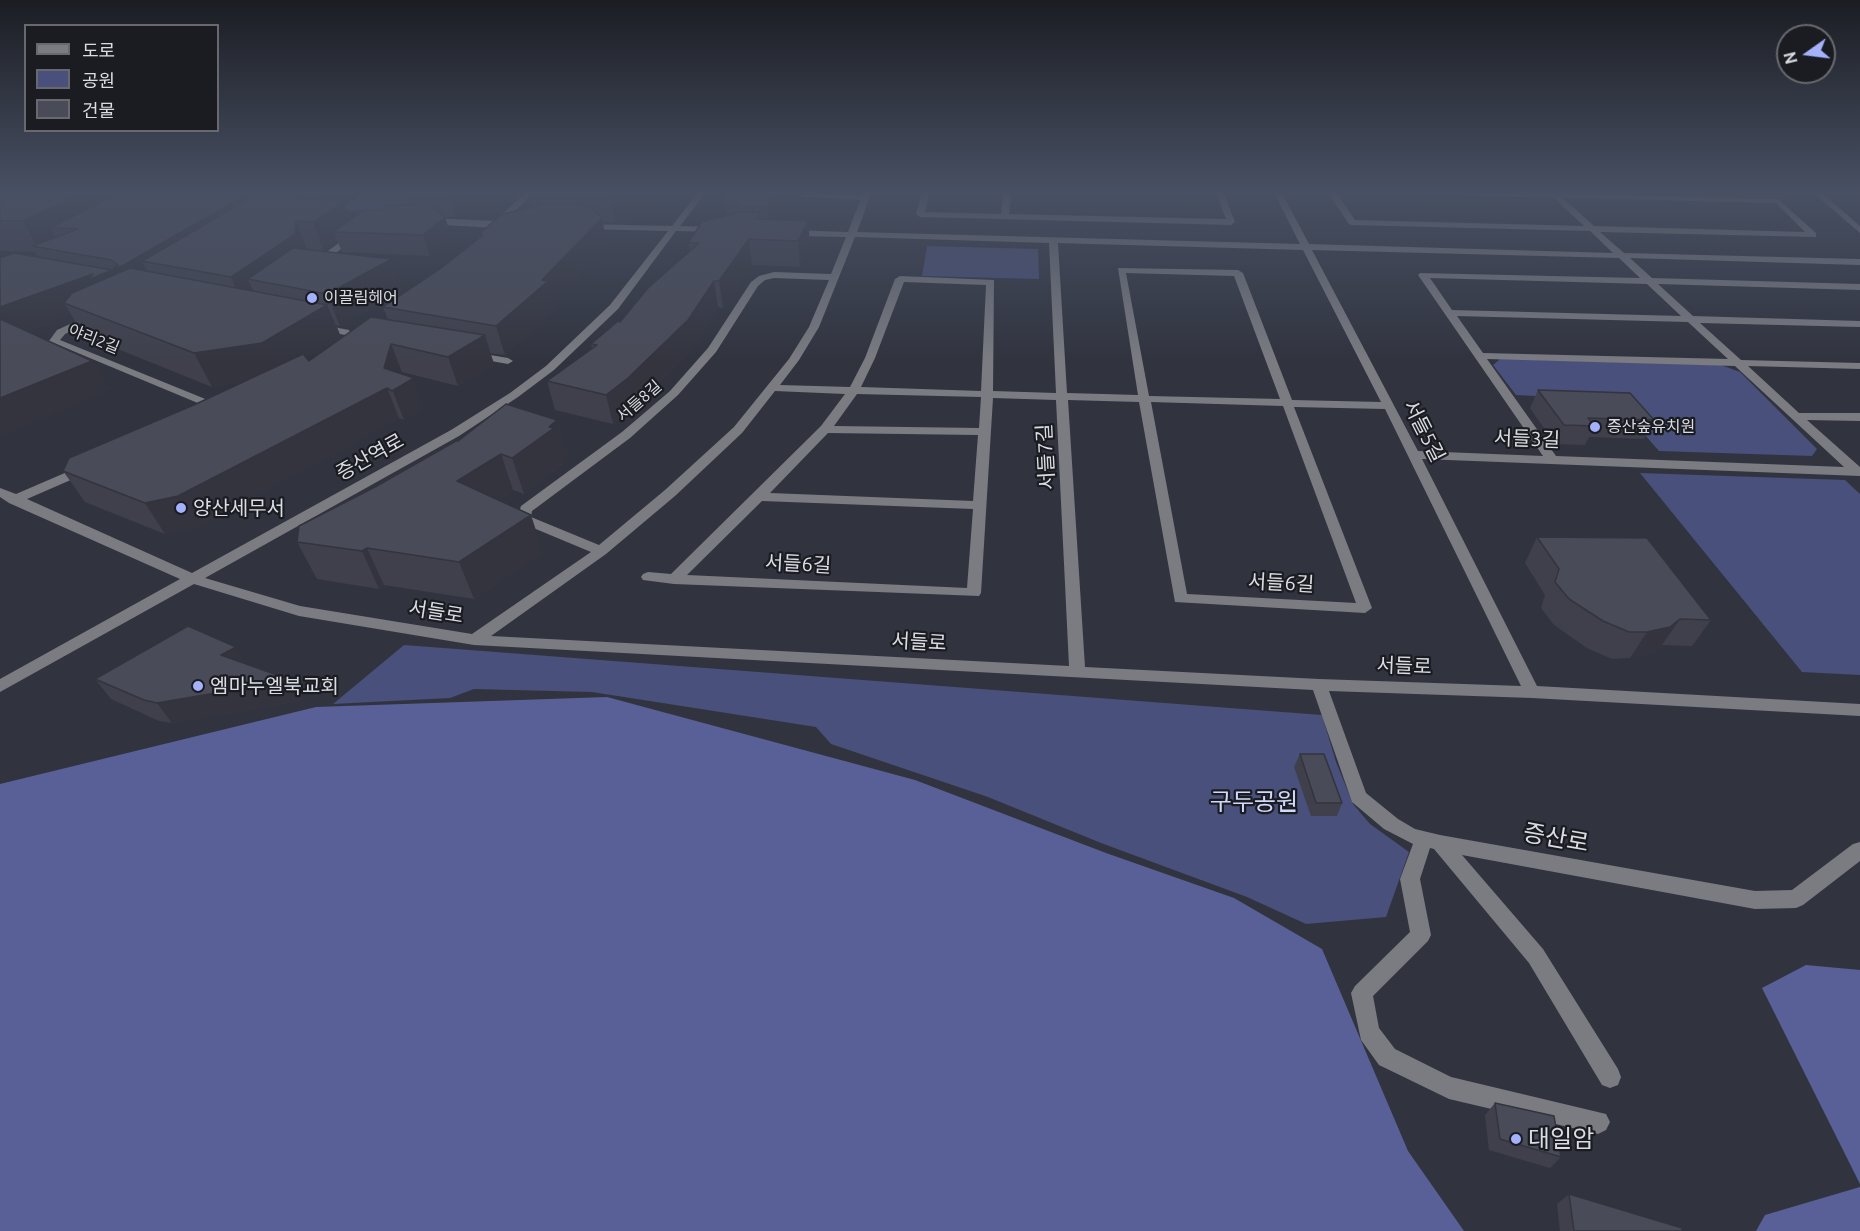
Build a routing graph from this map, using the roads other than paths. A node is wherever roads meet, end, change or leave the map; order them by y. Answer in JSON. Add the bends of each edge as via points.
{"nodes":[{"id":1,"x":338,"y":248,"type":"edge"},
{"id":2,"x":660,"y":248,"type":"edge"},
{"id":3,"x":845,"y":248,"type":"edge"},
{"id":4,"x":1053,"y":248,"type":"edge"},
{"id":5,"x":1308,"y":248,"type":"edge"},
{"id":6,"x":1364,"y":248,"type":"edge"},
{"id":7,"x":1614,"y":248,"type":"edge"},
{"id":8,"x":1621,"y":255,"type":"junction"},
{"id":9,"x":1860,"y":262,"type":"edge"},
{"id":10,"x":304,"y":273,"type":"edge"},
{"id":11,"x":835,"y":277,"type":"junction"},
{"id":12,"x":1649,"y":281,"type":"junction"},
{"id":13,"x":1860,"y":287,"type":"edge"},
{"id":14,"x":102,"y":313,"type":"edge"},
{"id":15,"x":1449,"y":313,"type":"junction"},
{"id":16,"x":1690,"y":319,"type":"junction"},
{"id":17,"x":302,"y":324,"type":"edge"},
{"id":18,"x":1860,"y":324,"type":"edge"},
{"id":19,"x":345,"y":332,"type":"edge"},
{"id":20,"x":360,"y":334,"type":"edge"},
{"id":21,"x":342,"y":345,"type":"edge"},
{"id":22,"x":464,"y":353,"type":"edge"},
{"id":23,"x":1479,"y":356,"type":"junction"},
{"id":24,"x":508,"y":361,"type":"dead end"},
{"id":25,"x":1738,"y":362,"type":"junction"},
{"id":26,"x":1860,"y":366,"type":"edge"},
{"id":27,"x":773,"y":388,"type":"junction"},
{"id":28,"x":853,"y":391,"type":"junction"},
{"id":29,"x":987,"y":395,"type":"junction"},
{"id":30,"x":1062,"y":397,"type":"junction"},
{"id":31,"x":1144,"y":399,"type":"junction"},
{"id":32,"x":1287,"y":403,"type":"junction"},
{"id":33,"x":1389,"y":406,"type":"junction"},
{"id":34,"x":221,"y":409,"type":"edge"},
{"id":35,"x":1796,"y":416,"type":"junction"},
{"id":36,"x":1860,"y":417,"type":"edge"},
{"id":37,"x":825,"y":429,"type":"junction"},
{"id":38,"x":985,"y":432,"type":"junction"},
{"id":39,"x":1414,"y":455,"type":"junction"},
{"id":40,"x":1552,"y":460,"type":"junction"},
{"id":41,"x":101,"y":462,"type":"edge"},
{"id":42,"x":1858,"y":472,"type":"edge"},
{"id":43,"x":0,"y":492,"type":"edge"},
{"id":44,"x":759,"y":497,"type":"junction"},
{"id":45,"x":14,"y":500,"type":"junction"},
{"id":46,"x":980,"y":505,"type":"junction"},
{"id":47,"x":600,"y":550,"type":"junction"},
{"id":48,"x":648,"y":577,"type":"dead end"},
{"id":49,"x":192,"y":579,"type":"junction"},
{"id":50,"x":674,"y":579,"type":"junction"},
{"id":51,"x":474,"y":640,"type":"junction"},
{"id":52,"x":1077,"y":672,"type":"junction"},
{"id":53,"x":1319,"y":685,"type":"junction"},
{"id":54,"x":0,"y":686,"type":"edge"},
{"id":55,"x":1532,"y":692,"type":"junction"},
{"id":56,"x":1860,"y":710,"type":"edge"},
{"id":57,"x":1432,"y":841,"type":"junction"},
{"id":58,"x":1860,"y":850,"type":"edge"},
{"id":59,"x":1610,"y":1077,"type":"dead end"},
{"id":60,"x":1598,"y":1122,"type":"dead end"}],
"edges":[{"from":1,"to":10,"type":"street"},
{"from":2,"to":49,"type":"street","name":"증산역로","via":[[614,307],[550,368],[514,395],[455,433]]},
{"from":3,"to":11,"type":"street"},
{"from":4,"to":30,"type":"street","name":"서들7길"},
{"from":5,"to":33,"type":"street","name":"서들5길"},
{"from":6,"to":8,"type":"street"},
{"from":7,"to":8,"type":"street","name":"서들3길"},
{"from":8,"to":9,"type":"street"},
{"from":8,"to":12,"type":"street","name":"서들3길"},
{"from":11,"to":27,"type":"street","via":[[814,327]]},
{"from":11,"to":47,"type":"street","name":"서들8길","via":[[774,275],[754,284],[712,350],[674,393],[626,435],[526,509],[524,519]]},
{"from":12,"to":13,"type":"street"},
{"from":12,"to":15,"type":"street","via":[[1423,275]]},
{"from":12,"to":16,"type":"street","name":"서들3길"},
{"from":14,"to":34,"type":"street","name":"야리2길","via":[[61,332],[54,341]]},
{"from":15,"to":16,"type":"street"},
{"from":15,"to":23,"type":"street"},
{"from":16,"to":18,"type":"street"},
{"from":16,"to":25,"type":"street","name":"서들3길"},
{"from":17,"to":19,"type":"street"},
{"from":20,"to":21,"type":"street"},
{"from":22,"to":24,"type":"street"},
{"from":23,"to":25,"type":"street"},
{"from":23,"to":40,"type":"street"},
{"from":25,"to":26,"type":"street"},
{"from":25,"to":35,"type":"street","name":"서들3길"},
{"from":27,"to":28,"type":"street"},
{"from":27,"to":47,"type":"street","via":[[738,430]]},
{"from":28,"to":29,"type":"street"},
{"from":28,"to":29,"type":"street","name":"서들6길","via":[[900,279],[911,279],[991,282]]},
{"from":28,"to":37,"type":"street","name":"서들6길"},
{"from":29,"to":30,"type":"street"},
{"from":29,"to":38,"type":"street","name":"서들6길"},
{"from":30,"to":31,"type":"street"},
{"from":30,"to":52,"type":"street","name":"서들7길"},
{"from":31,"to":32,"type":"street"},
{"from":31,"to":32,"type":"street","name":"서들6길","via":[[1121,270],[1238,273]]},
{"from":31,"to":32,"type":"street","name":"서들6길","via":[[1180,599],[1365,608]]},
{"from":32,"to":33,"type":"street"},
{"from":33,"to":39,"type":"street","name":"서들5길"},
{"from":35,"to":36,"type":"street"},
{"from":35,"to":42,"type":"street","name":"서들3길"},
{"from":37,"to":38,"type":"street"},
{"from":37,"to":44,"type":"street","name":"서들6길"},
{"from":38,"to":46,"type":"street","name":"서들6길"},
{"from":39,"to":40,"type":"street","name":"서들3길"},
{"from":39,"to":55,"type":"street","name":"서들5길"},
{"from":40,"to":42,"type":"street","name":"서들3길"},
{"from":41,"to":45,"type":"street"},
{"from":43,"to":45,"type":"street","name":"서들로"},
{"from":44,"to":46,"type":"street"},
{"from":44,"to":50,"type":"street","name":"서들6길"},
{"from":45,"to":49,"type":"street","name":"서들로"},
{"from":46,"to":50,"type":"street","name":"서들6길","via":[[974,593]]},
{"from":47,"to":51,"type":"street"},
{"from":48,"to":50,"type":"street","name":"서들6길"},
{"from":49,"to":51,"type":"street","name":"서들로","via":[[299,611]]},
{"from":49,"to":54,"type":"street","name":"증산역로"},
{"from":51,"to":52,"type":"street","name":"서들로"},
{"from":52,"to":53,"type":"street","name":"서들로"},
{"from":53,"to":55,"type":"street","name":"서들로"},
{"from":53,"to":57,"type":"street","name":"증산로","via":[[1359,797],[1391,824]]},
{"from":55,"to":56,"type":"street","name":"서들로"},
{"from":57,"to":58,"type":"street","name":"증산로","via":[[1755,900],[1796,899]]},
{"from":57,"to":59,"type":"street","via":[[1536,956]]},
{"from":57,"to":60,"type":"street","via":[[1410,879],[1421,935],[1362,993],[1369,1032],[1386,1057],[1449,1088]]}]}
